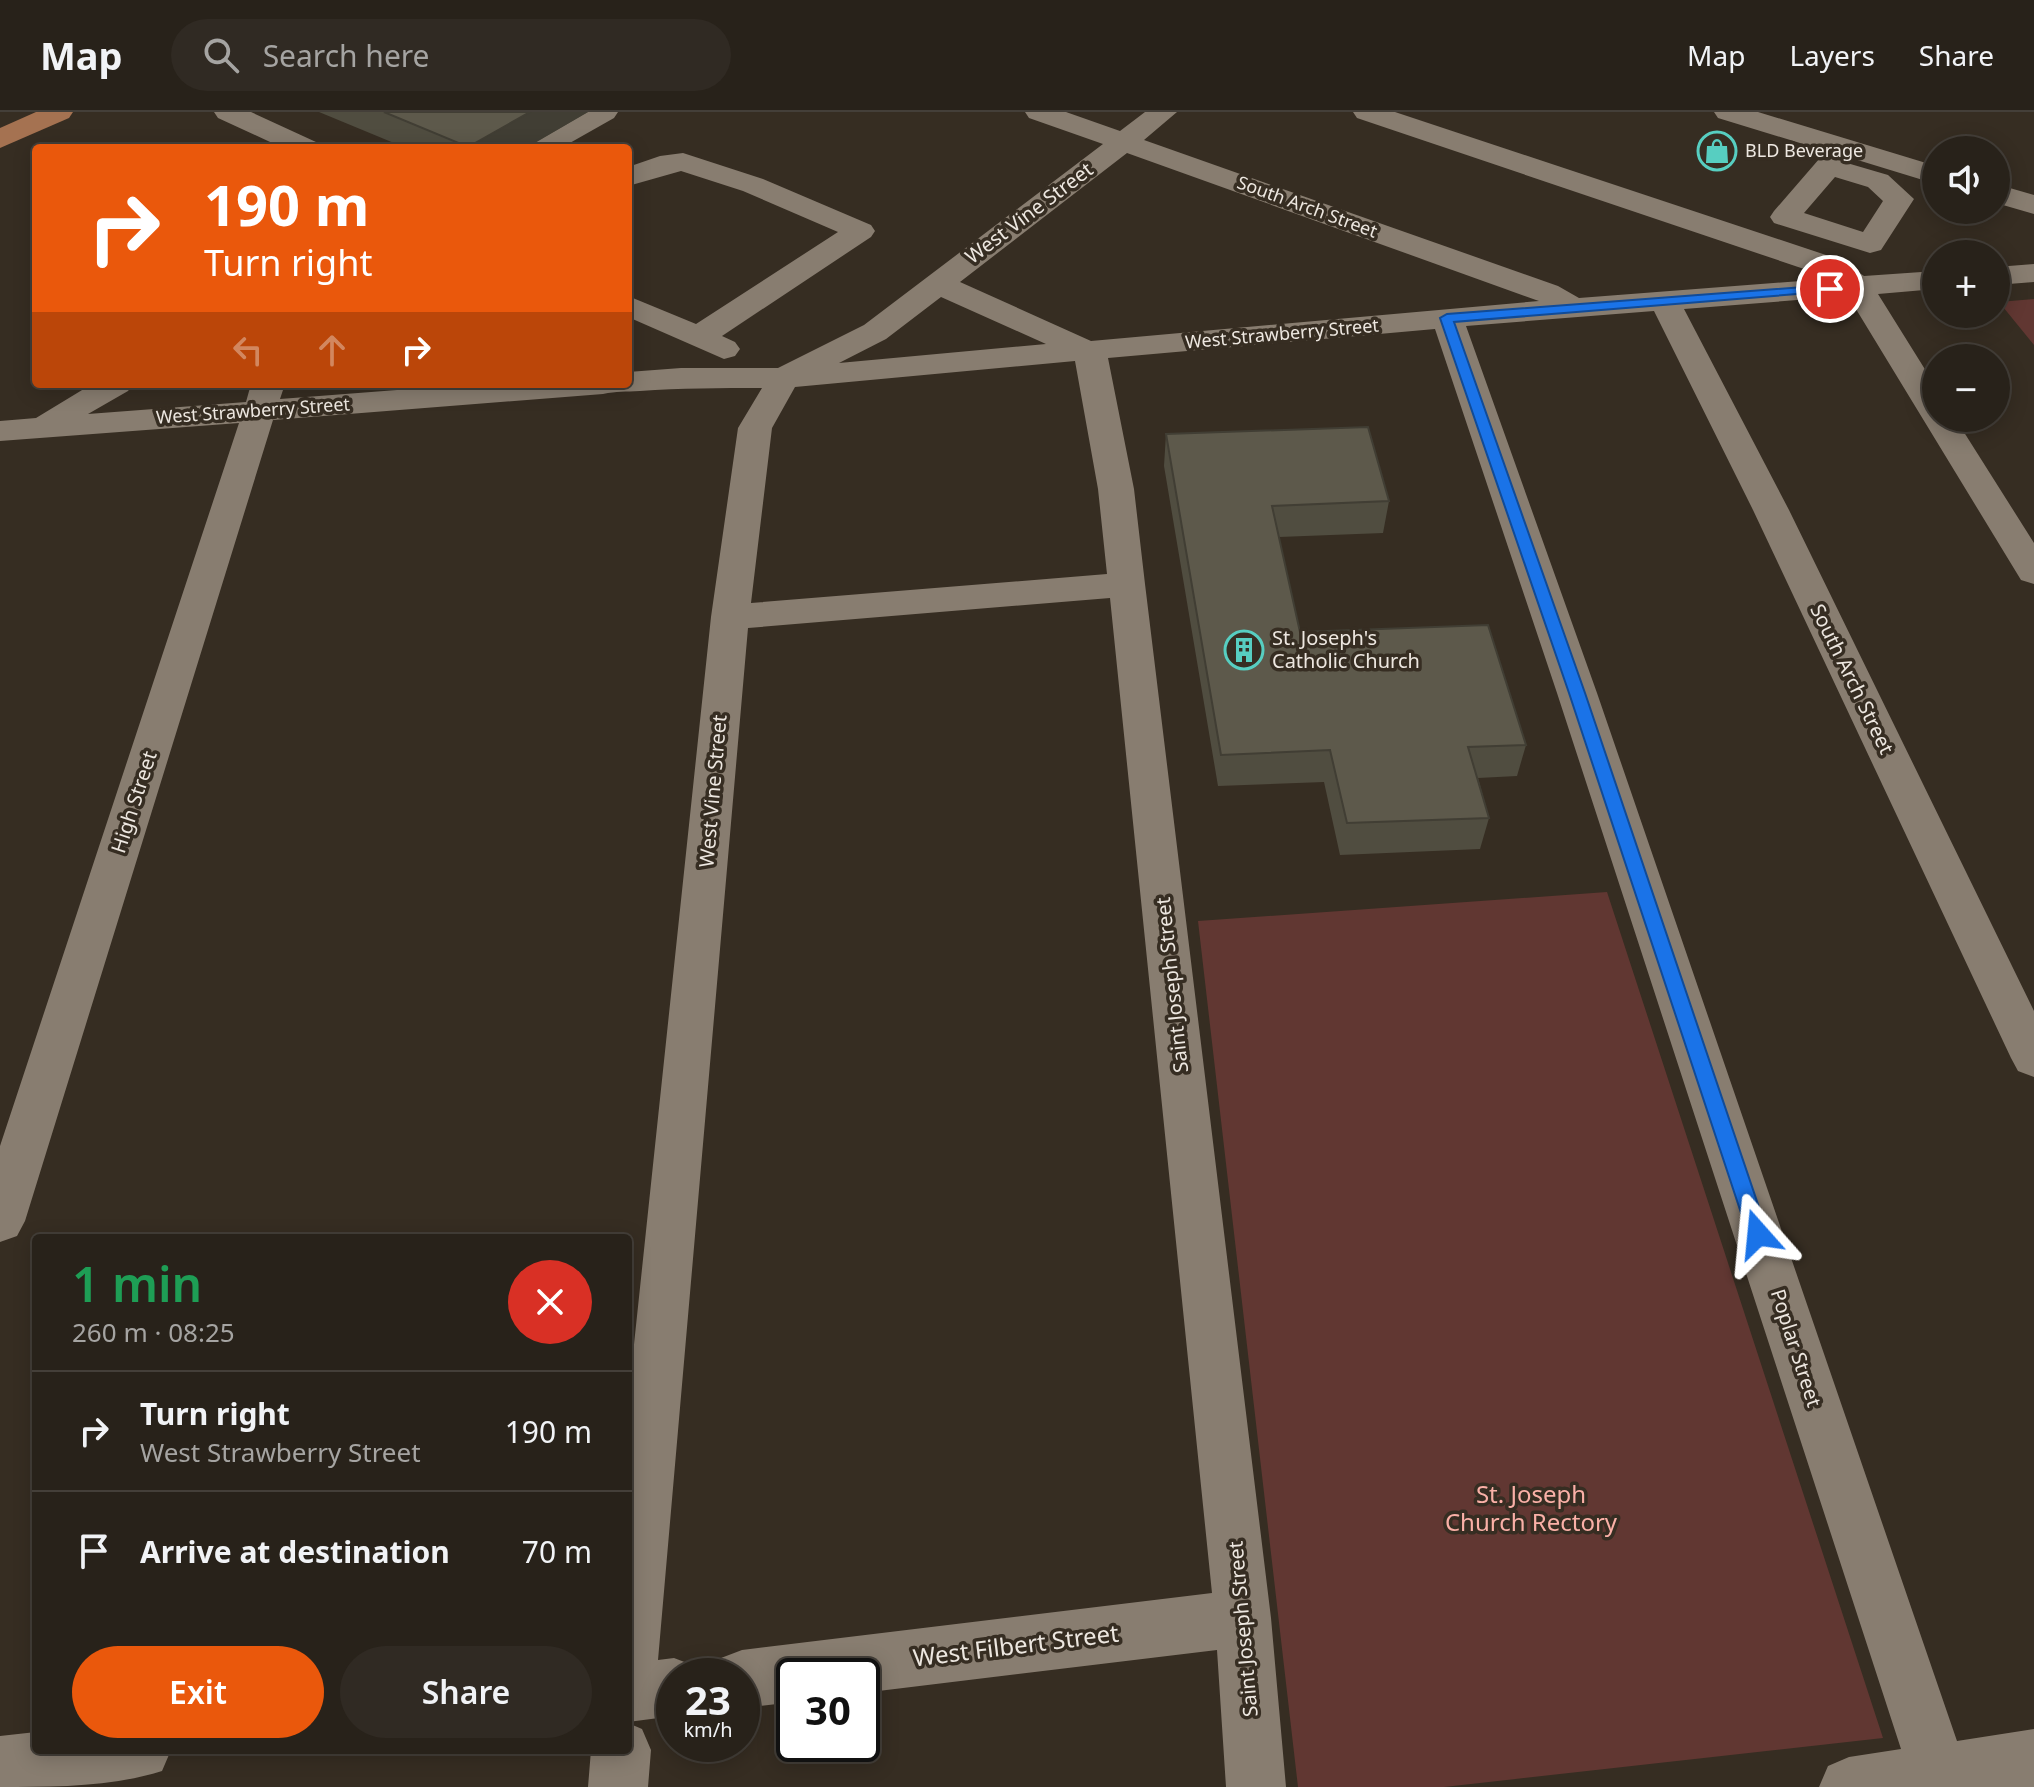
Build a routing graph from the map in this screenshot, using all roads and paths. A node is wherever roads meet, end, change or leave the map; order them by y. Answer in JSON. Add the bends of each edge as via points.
{"nodes":[{"id":1,"x":59,"y":112,"type":"edge"},
{"id":2,"x":228,"y":112,"type":"edge"},
{"id":3,"x":604,"y":112,"type":"edge"},
{"id":4,"x":1039,"y":112,"type":"edge"},
{"id":5,"x":1163,"y":112,"type":"edge"},
{"id":6,"x":1367,"y":112,"type":"edge"},
{"id":7,"x":1728,"y":112,"type":"edge"},
{"id":8,"x":0,"y":139,"type":"edge"},
{"id":9,"x":1123,"y":142,"type":"junction"},
{"id":10,"x":297,"y":144,"type":"edge"},
{"id":11,"x":547,"y":144,"type":"edge"},
{"id":12,"x":1922,"y":172,"type":"edge"},
{"id":13,"x":632,"y":176,"type":"edge"},
{"id":14,"x":2010,"y":197,"type":"edge"},
{"id":15,"x":2034,"y":205,"type":"edge"},
{"id":16,"x":2034,"y":273,"type":"edge"},
{"id":17,"x":2010,"y":275,"type":"edge"},
{"id":18,"x":1922,"y":281,"type":"edge"},
{"id":19,"x":937,"y":283,"type":"junction"},
{"id":20,"x":1857,"y":286,"type":"junction"},
{"id":21,"x":1665,"y":302,"type":"junction"},
{"id":22,"x":632,"y":307,"type":"edge"},
{"id":23,"x":1569,"y":309,"type":"junction"},
{"id":24,"x":1447,"y":318,"type":"junction"},
{"id":25,"x":699,"y":337,"type":"junction"},
{"id":26,"x":1090,"y":352,"type":"junction"},
{"id":27,"x":784,"y":378,"type":"junction"},
{"id":28,"x":632,"y":382,"type":"edge"},
{"id":29,"x":109,"y":388,"type":"edge"},
{"id":30,"x":499,"y":388,"type":"edge"},
{"id":31,"x":1922,"y":392,"type":"edge"},
{"id":32,"x":264,"y":397,"type":"edge"},
{"id":33,"x":38,"y":428,"type":"junction"},
{"id":34,"x":0,"y":431,"type":"edge"},
{"id":35,"x":1947,"y":432,"type":"edge"},
{"id":36,"x":2034,"y":572,"type":"edge"},
{"id":37,"x":1127,"y":584,"type":"junction"},
{"id":38,"x":730,"y":617,"type":"junction"},
{"id":39,"x":2034,"y":1058,"type":"edge"},
{"id":40,"x":0,"y":1221,"type":"edge"},
{"id":41,"x":1243,"y":1618,"type":"junction"},
{"id":42,"x":632,"y":1633,"type":"edge"},
{"id":43,"x":760,"y":1677,"type":"edge"},
{"id":44,"x":656,"y":1689,"type":"edge"},
{"id":45,"x":632,"y":1692,"type":"edge"},
{"id":46,"x":106,"y":1754,"type":"edge"},
{"id":47,"x":621,"y":1754,"type":"edge"},
{"id":48,"x":2034,"y":1759,"type":"edge"},
{"id":49,"x":0,"y":1766,"type":"edge"},
{"id":50,"x":1941,"y":1781,"type":"edge"},
{"id":51,"x":618,"y":1787,"type":"edge"},
{"id":52,"x":1256,"y":1787,"type":"edge"},
{"id":53,"x":1849,"y":1787,"type":"edge"}],
"edges":[{"from":1,"to":8,"type":"main road"},
{"from":2,"to":10,"type":"street"},
{"from":3,"to":11,"type":"street"},
{"from":4,"to":9,"type":"street","name":"South Arch Street"},
{"from":5,"to":9,"type":"street","name":"West Vine Street"},
{"from":6,"to":20,"type":"street","via":[[1830,267]]},
{"from":7,"to":12,"type":"street","via":[[1836,157]]},
{"from":9,"to":19,"type":"street","name":"West Vine Street"},
{"from":9,"to":23,"type":"street","name":"South Arch Street","via":[[1547,293]]},
{"from":13,"to":25,"type":"street","via":[[683,162],[860,231]]},
{"from":14,"to":15,"type":"street"},
{"from":16,"to":17,"type":"street"},
{"from":18,"to":20,"type":"street","name":"West Strawberry Street"},
{"from":19,"to":26,"type":"street"},
{"from":19,"to":27,"type":"street","name":"West Vine Street","via":[[875,332]]},
{"from":20,"to":21,"type":"street","name":"West Strawberry Street"},
{"from":20,"to":31,"type":"street"},
{"from":21,"to":23,"type":"street","name":"West Strawberry Street"},
{"from":21,"to":39,"type":"street","name":"South Arch Street","via":[[1771,510]]},
{"from":22,"to":25,"type":"street"},
{"from":23,"to":24,"type":"street","name":"West Strawberry Street"},
{"from":24,"to":26,"type":"street","name":"West Strawberry Street"},
{"from":24,"to":50,"type":"street","name":"Poplar Street","via":[[1588,723]]},
{"from":25,"to":27,"type":"street"},
{"from":26,"to":27,"type":"street","name":"West Strawberry Street"},
{"from":26,"to":37,"type":"street","name":"Saint Joseph Street","via":[[1116,489]]},
{"from":27,"to":28,"type":"street","name":"West Strawberry Street"},
{"from":27,"to":38,"type":"street","name":"West Vine Street","via":[[755,428]]},
{"from":29,"to":33,"type":"street"},
{"from":30,"to":32,"type":"street","name":"West Strawberry Street"},
{"from":32,"to":33,"type":"street","name":"West Strawberry Street"},
{"from":32,"to":40,"type":"street","name":"High Street"},
{"from":33,"to":34,"type":"street","name":"West Strawberry Street"},
{"from":35,"to":36,"type":"street"},
{"from":37,"to":38,"type":"street"},
{"from":37,"to":41,"type":"street","name":"Saint Joseph Street"},
{"from":38,"to":42,"type":"street","name":"West Vine Street"},
{"from":41,"to":43,"type":"street","name":"West Filbert Street"},
{"from":41,"to":52,"type":"street","name":"Saint Joseph Street"},
{"from":44,"to":45,"type":"street"},
{"from":46,"to":49,"type":"street"},
{"from":47,"to":51,"type":"street"},
{"from":48,"to":50,"type":"street"},
{"from":50,"to":53,"type":"street"}]}
